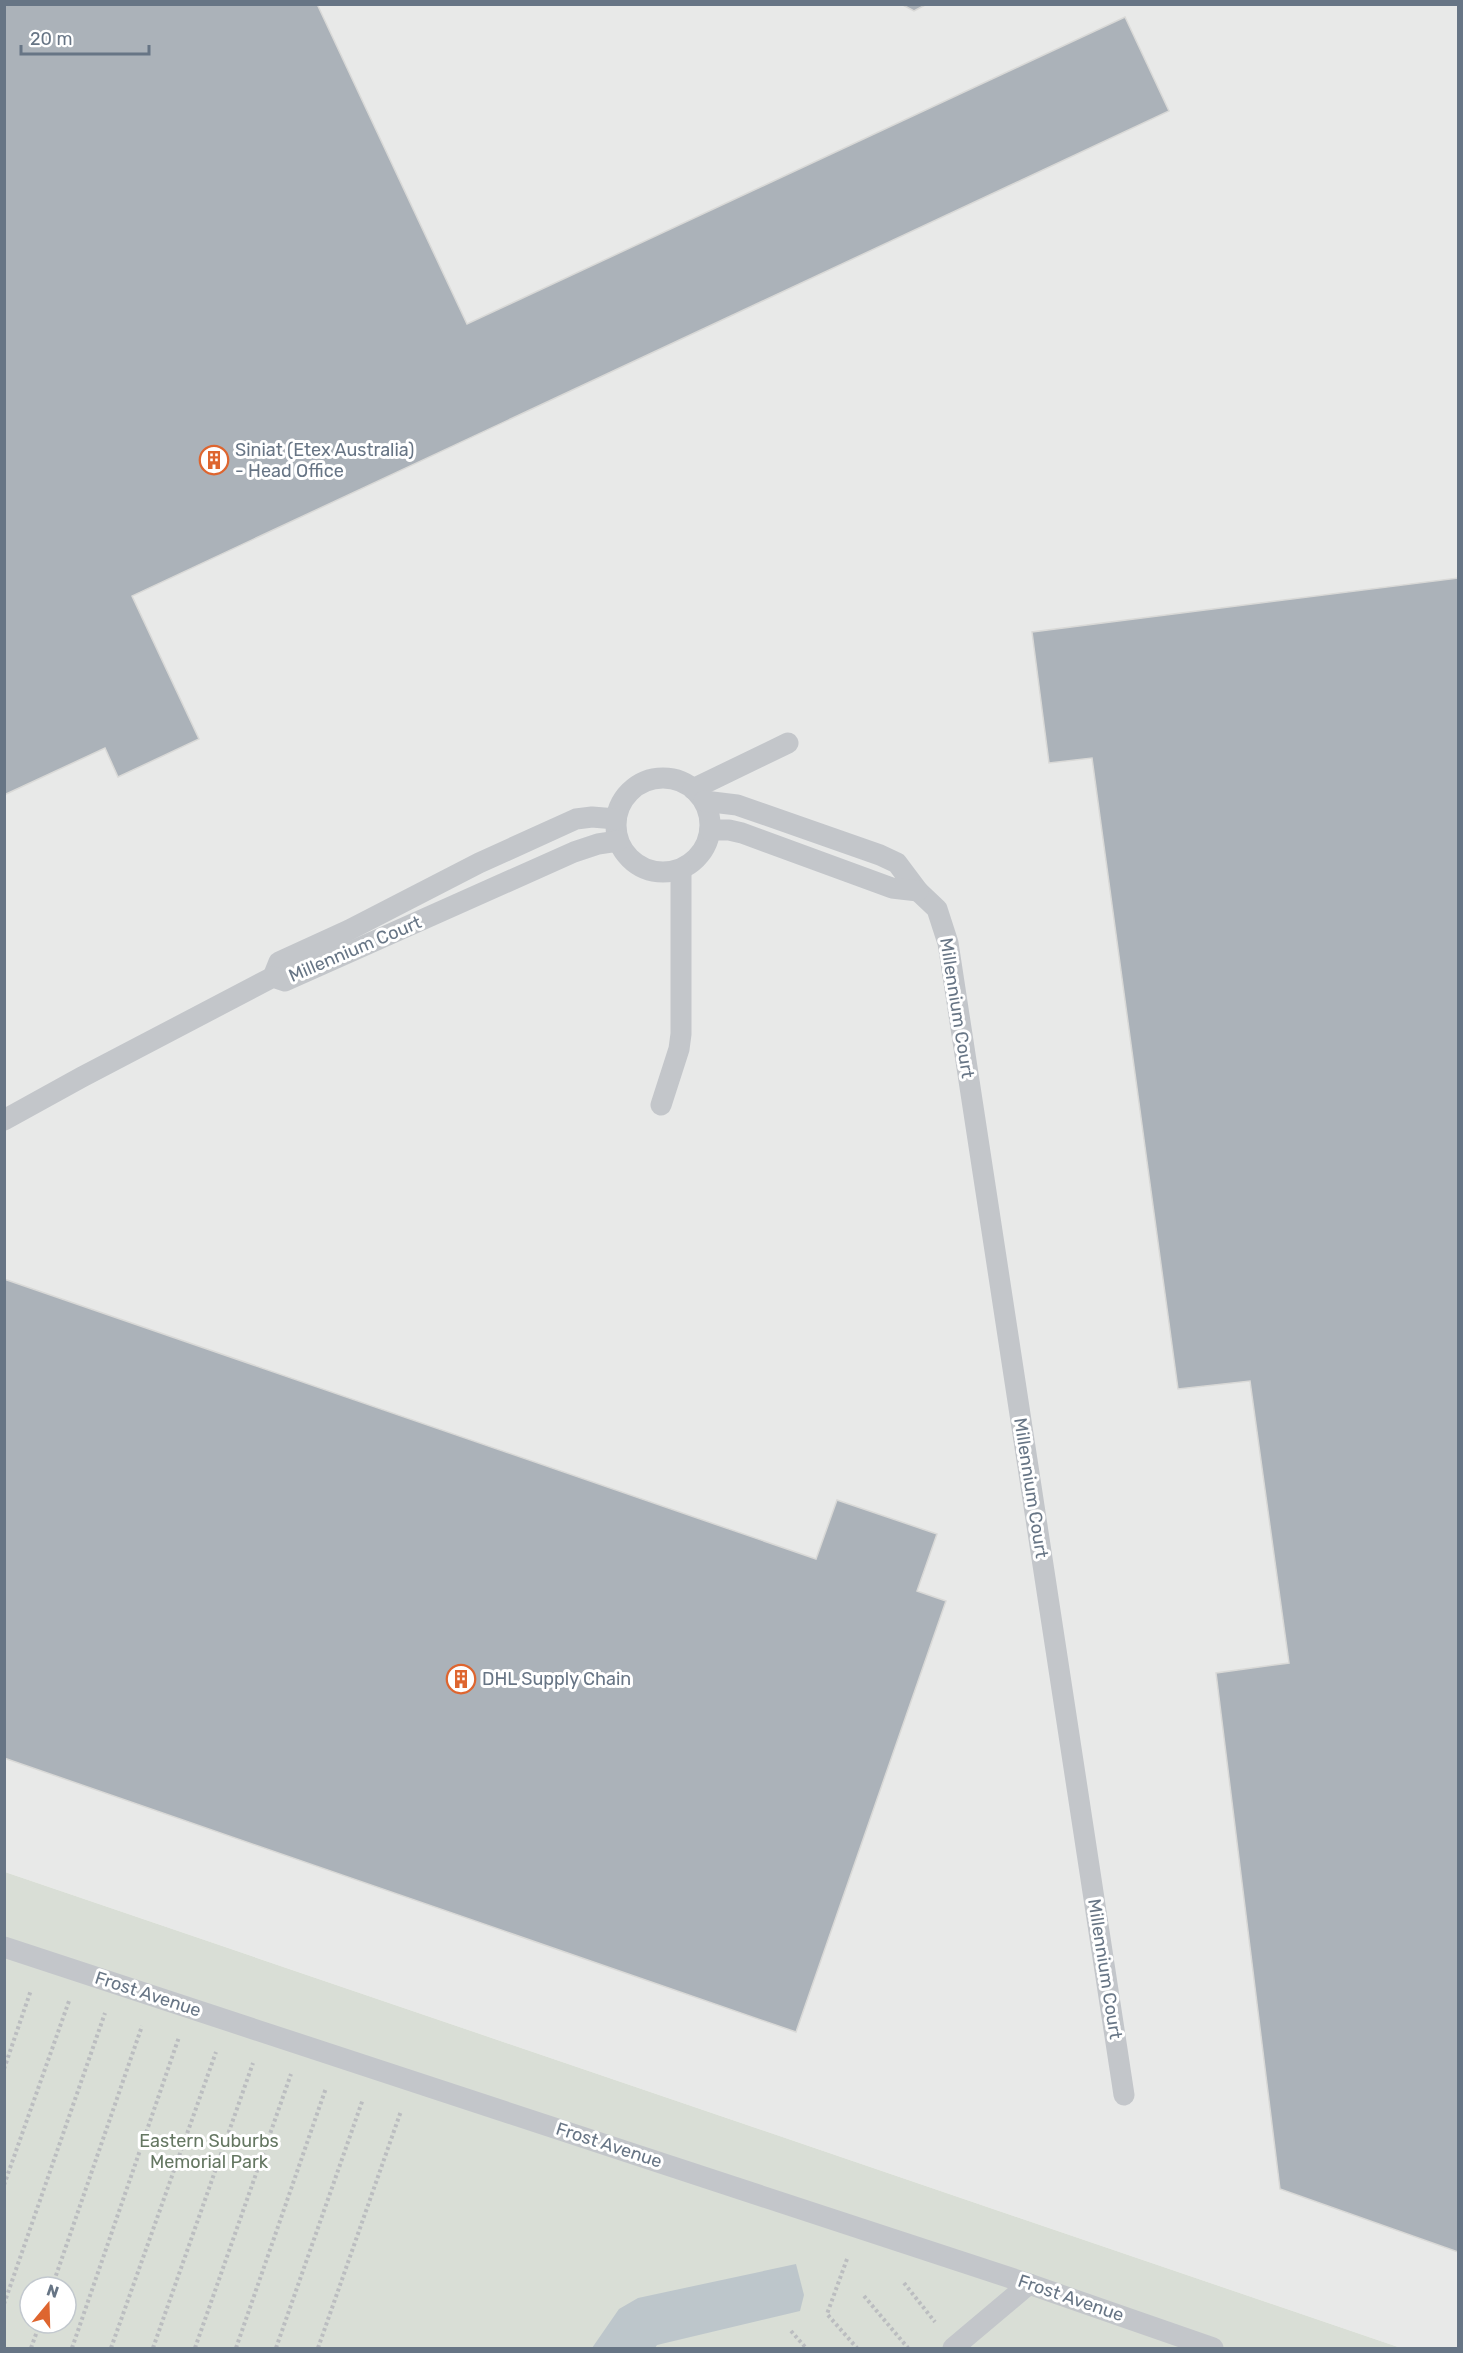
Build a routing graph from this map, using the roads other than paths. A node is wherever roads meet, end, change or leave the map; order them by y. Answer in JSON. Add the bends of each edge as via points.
{"nodes":[{"id":1,"x":788,"y":743,"type":"dead end"},
{"id":2,"x":699,"y":795,"type":"junction"},
{"id":3,"x":616,"y":819,"type":"junction"},
{"id":4,"x":710,"y":830,"type":"junction"},
{"id":5,"x":618,"y":841,"type":"junction"},
{"id":6,"x":681,"y":868,"type":"junction"},
{"id":7,"x":918,"y":891,"type":"junction"},
{"id":8,"x":273,"y":977,"type":"junction"},
{"id":9,"x":661,"y":1105,"type":"dead end"},
{"id":10,"x":4,"y":1120,"type":"edge"},
{"id":11,"x":4,"y":1947,"type":"edge"},
{"id":12,"x":1124,"y":2095,"type":"dead end"},
{"id":13,"x":1029,"y":2284,"type":"junction"},
{"id":14,"x":954,"y":2349,"type":"edge"},
{"id":15,"x":1213,"y":2349,"type":"edge"}],
"edges":[{"from":1,"to":2,"type":"lane"},
{"from":2,"to":3,"type":"lane","via":[[678,781],[646,780],[621,803]]},
{"from":2,"to":4,"type":"lane","via":[[710,815]]},
{"from":2,"to":7,"type":"lane","name":"Millennium Court","via":[[880,855],[897,863]]},
{"from":3,"to":5,"type":"lane"},
{"from":3,"to":8,"type":"lane","via":[[576,819],[479,863],[279,962]]},
{"from":4,"to":6,"type":"lane","via":[[695,860]]},
{"from":4,"to":7,"type":"lane","via":[[742,833],[892,888]]},
{"from":5,"to":6,"type":"lane","via":[[628,857],[644,868],[662,872]]},
{"from":5,"to":8,"type":"lane","name":"Millennium Court","via":[[574,852],[285,981]]},
{"from":6,"to":9,"type":"lane","via":[[681,1034]]},
{"from":7,"to":12,"type":"lane","name":"Millennium Court","via":[[938,909],[948,943]]},
{"from":8,"to":10,"type":"lane","name":"Millennium Court"},
{"from":11,"to":13,"type":"lane","name":"Frost Avenue"},
{"from":13,"to":14,"type":"lane"},
{"from":13,"to":15,"type":"lane","name":"Frost Avenue"}]}
